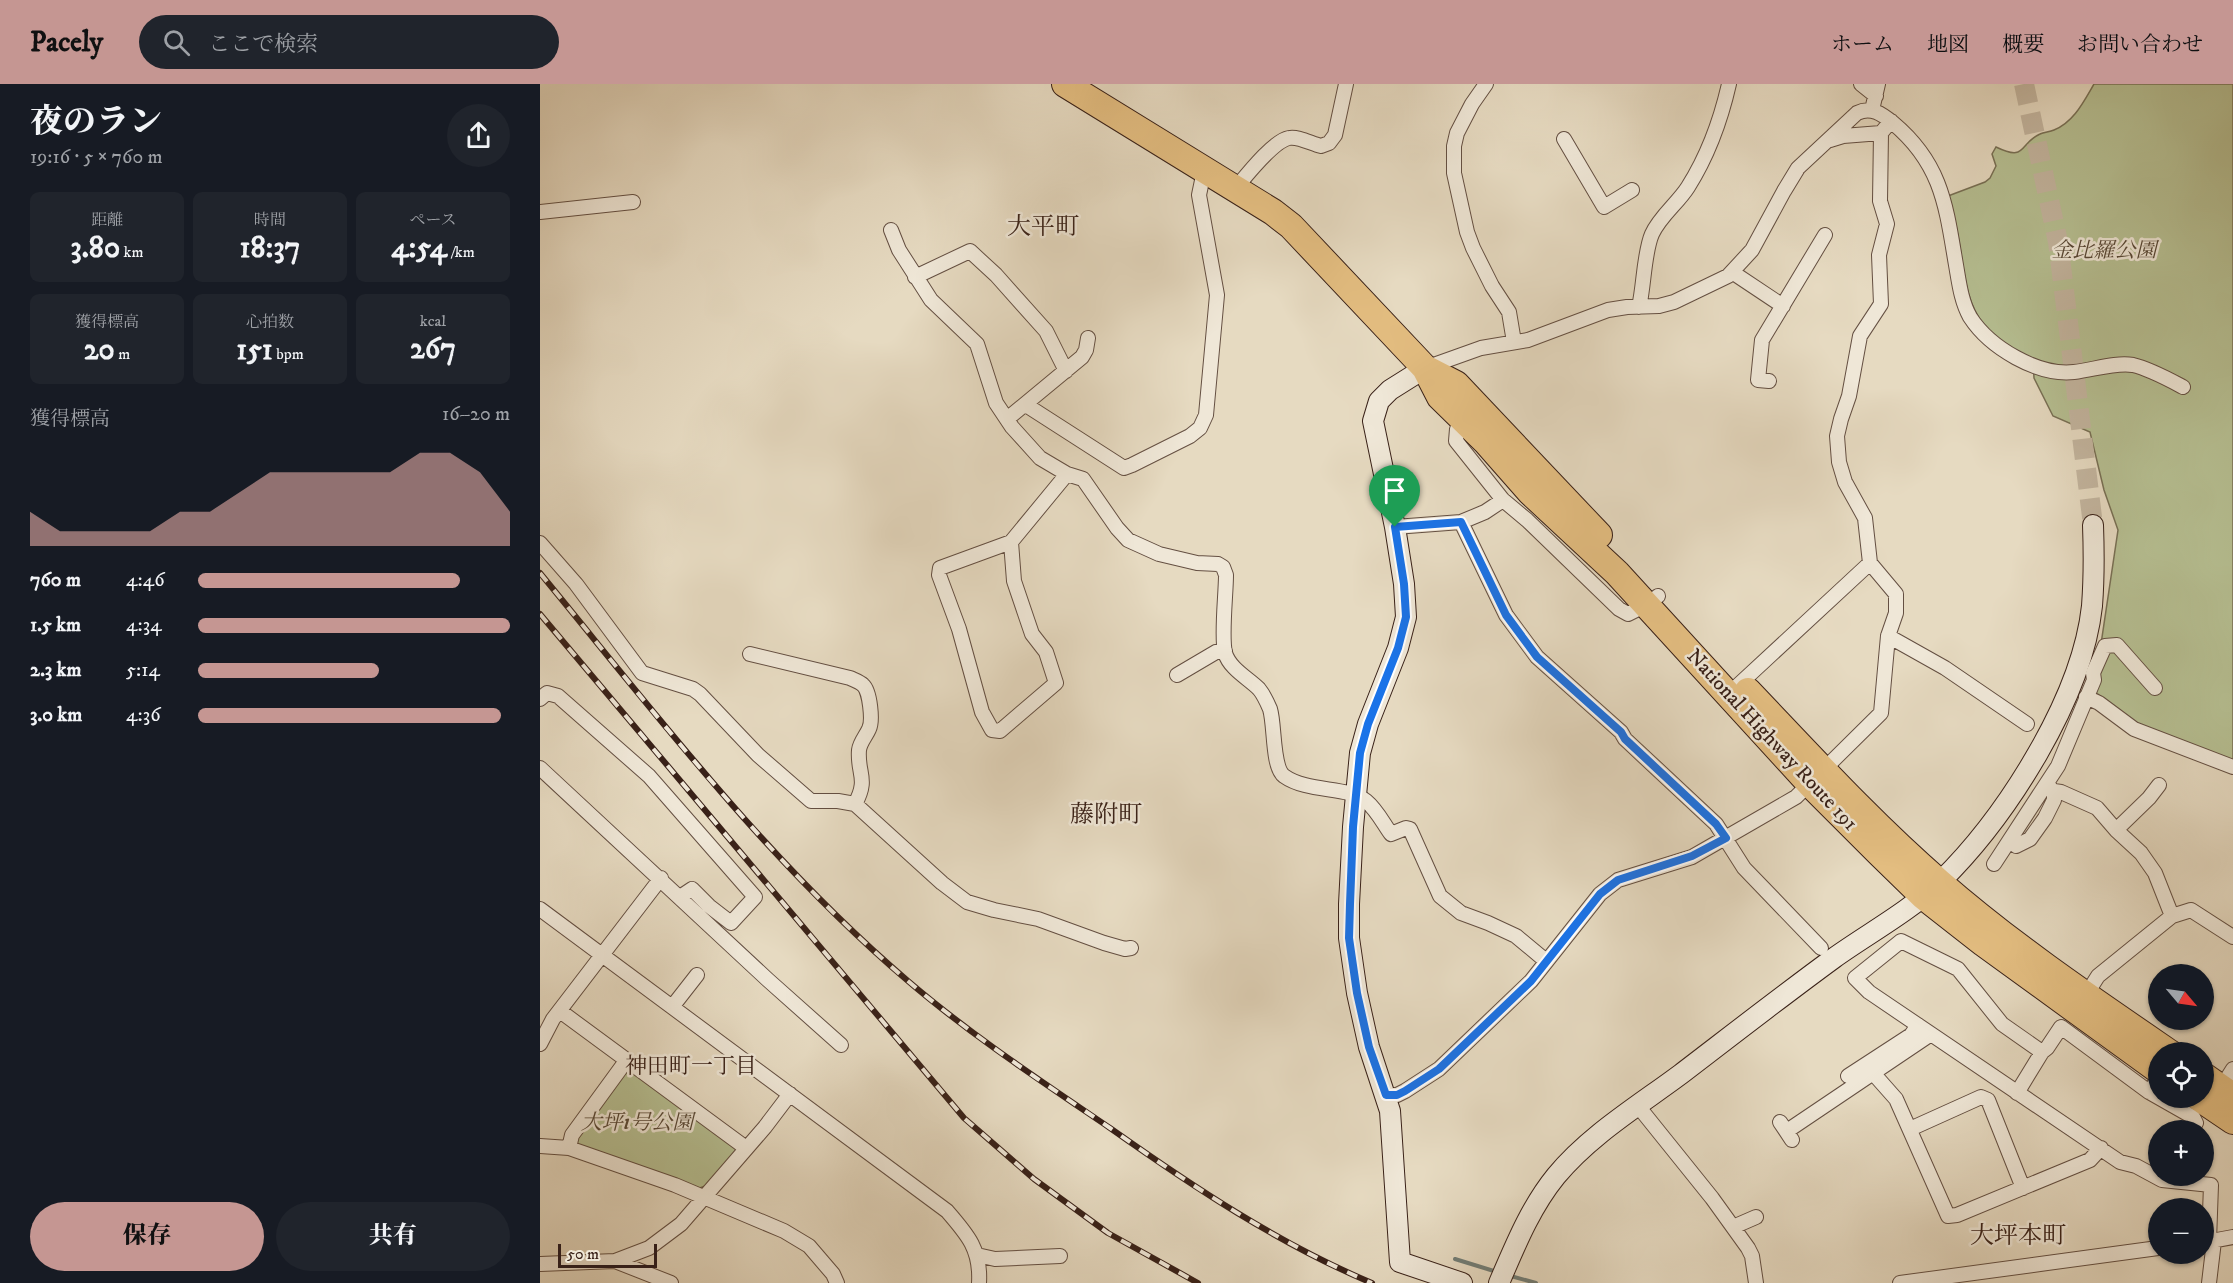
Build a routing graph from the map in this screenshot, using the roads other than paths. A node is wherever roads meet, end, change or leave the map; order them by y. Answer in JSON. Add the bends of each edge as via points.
{"nodes":[{"id":1,"x":1065,"y":84,"type":"edge"},
{"id":2,"x":1346,"y":84,"type":"edge"},
{"id":3,"x":1486,"y":84,"type":"edge"},
{"id":4,"x":1729,"y":84,"type":"edge"},
{"id":5,"x":1861,"y":84,"type":"edge"},
{"id":6,"x":1877,"y":90,"type":"edge"},
{"id":7,"x":1872,"y":110,"type":"junction"},
{"id":8,"x":1891,"y":122,"type":"junction"},
{"id":9,"x":1881,"y":133,"type":"junction"},
{"id":10,"x":1564,"y":139,"type":"dead end"},
{"id":11,"x":1829,"y":140,"type":"junction"},
{"id":12,"x":1204,"y":171,"type":"junction"},
{"id":13,"x":1235,"y":189,"type":"junction"},
{"id":14,"x":1632,"y":190,"type":"dead end"},
{"id":15,"x":633,"y":202,"type":"dead end"},
{"id":16,"x":540,"y":212,"type":"edge"},
{"id":17,"x":891,"y":230,"type":"dead end"},
{"id":18,"x":1824,"y":235,"type":"dead end"},
{"id":19,"x":1732,"y":272,"type":"junction"},
{"id":20,"x":915,"y":277,"type":"junction"},
{"id":21,"x":1783,"y":306,"type":"junction"},
{"id":22,"x":1639,"y":307,"type":"junction"},
{"id":23,"x":1088,"y":338,"type":"dead end"},
{"id":24,"x":1514,"y":342,"type":"junction"},
{"id":25,"x":1425,"y":368,"type":"junction"},
{"id":26,"x":1066,"y":371,"type":"junction"},
{"id":27,"x":1769,"y":381,"type":"dead end"},
{"id":28,"x":2183,"y":387,"type":"dead end"},
{"id":29,"x":1026,"y":405,"type":"junction"},
{"id":30,"x":1007,"y":419,"type":"junction"},
{"id":31,"x":1457,"y":429,"type":"dead end"},
{"id":32,"x":1066,"y":474,"type":"junction"},
{"id":33,"x":1503,"y":500,"type":"junction"},
{"id":34,"x":1461,"y":522,"type":"junction"},
{"id":35,"x":2093,"y":525,"type":"tunnel mouth"},
{"id":36,"x":1395,"y":527,"type":"junction"},
{"id":37,"x":1011,"y":542,"type":"junction"},
{"id":38,"x":540,"y":543,"type":"edge"},
{"id":39,"x":1870,"y":563,"type":"junction"},
{"id":40,"x":1652,"y":601,"type":"junction"},
{"id":41,"x":1888,"y":636,"type":"junction"},
{"id":42,"x":1225,"y":651,"type":"junction"},
{"id":43,"x":750,"y":654,"type":"dead end"},
{"id":44,"x":1177,"y":675,"type":"dead end"},
{"id":45,"x":2155,"y":688,"type":"dead end"},
{"id":46,"x":1734,"y":689,"type":"junction"},
{"id":47,"x":2086,"y":698,"type":"junction"},
{"id":48,"x":540,"y":699,"type":"edge"},
{"id":49,"x":2027,"y":724,"type":"dead end"},
{"id":50,"x":2233,"y":767,"type":"edge"},
{"id":51,"x":540,"y":768,"type":"edge"},
{"id":52,"x":1817,"y":778,"type":"junction"},
{"id":53,"x":2159,"y":785,"type":"dead end"},
{"id":54,"x":2050,"y":787,"type":"junction"},
{"id":55,"x":1356,"y":794,"type":"junction"},
{"id":56,"x":2011,"y":794,"type":"junction"},
{"id":57,"x":855,"y":804,"type":"junction"},
{"id":58,"x":2029,"y":809,"type":"junction"},
{"id":59,"x":2116,"y":830,"type":"junction"},
{"id":60,"x":1726,"y":838,"type":"junction"},
{"id":61,"x":2016,"y":846,"type":"junction"},
{"id":62,"x":660,"y":878,"type":"junction"},
{"id":63,"x":1931,"y":889,"type":"junction"},
{"id":64,"x":680,"y":897,"type":"junction"},
{"id":65,"x":540,"y":909,"type":"edge"},
{"id":66,"x":2172,"y":916,"type":"junction"},
{"id":67,"x":2233,"y":937,"type":"edge"},
{"id":68,"x":1131,"y":948,"type":"dead end"},
{"id":69,"x":1821,"y":948,"type":"dead end"},
{"id":70,"x":602,"y":956,"type":"junction"},
{"id":71,"x":1546,"y":961,"type":"junction"},
{"id":72,"x":697,"y":975,"type":"dead end"},
{"id":73,"x":2086,"y":995,"type":"junction"},
{"id":74,"x":672,"y":1007,"type":"junction"},
{"id":75,"x":560,"y":1011,"type":"junction"},
{"id":76,"x":1918,"y":1024,"type":"junction"},
{"id":77,"x":1931,"y":1034,"type":"junction"},
{"id":78,"x":2154,"y":1042,"type":"edge"},
{"id":79,"x":540,"y":1044,"type":"edge"},
{"id":80,"x":841,"y":1045,"type":"dead end"},
{"id":81,"x":2042,"y":1052,"type":"junction"},
{"id":82,"x":626,"y":1061,"type":"junction"},
{"id":83,"x":1873,"y":1073,"type":"junction"},
{"id":84,"x":1848,"y":1076,"type":"dead end"},
{"id":85,"x":2148,"y":1076,"type":"edge"},
{"id":86,"x":2148,"y":1078,"type":"edge"},
{"id":87,"x":2218,"y":1085,"type":"edge"},
{"id":88,"x":2017,"y":1093,"type":"junction"},
{"id":89,"x":790,"y":1094,"type":"junction"},
{"id":90,"x":1386,"y":1095,"type":"junction"},
{"id":91,"x":1638,"y":1106,"type":"junction"},
{"id":92,"x":2183,"y":1108,"type":"edge"},
{"id":93,"x":2194,"y":1120,"type":"edge"},
{"id":94,"x":2233,"y":1121,"type":"edge"},
{"id":95,"x":1910,"y":1129,"type":"junction"},
{"id":96,"x":1787,"y":1131,"type":"dead end"},
{"id":97,"x":540,"y":1146,"type":"edge"},
{"id":98,"x":569,"y":1148,"type":"junction"},
{"id":99,"x":746,"y":1148,"type":"junction"},
{"id":100,"x":2101,"y":1148,"type":"junction"},
{"id":101,"x":2148,"y":1171,"type":"edge"},
{"id":102,"x":2023,"y":1188,"type":"junction"},
{"id":103,"x":703,"y":1198,"type":"junction"},
{"id":104,"x":1756,"y":1217,"type":"dead end"},
{"id":105,"x":1733,"y":1227,"type":"junction"},
{"id":106,"x":2233,"y":1237,"type":"edge"},
{"id":107,"x":2214,"y":1240,"type":"edge"},
{"id":108,"x":2148,"y":1249,"type":"edge"},
{"id":109,"x":977,"y":1255,"type":"junction"},
{"id":110,"x":1060,"y":1256,"type":"dead end"},
{"id":111,"x":615,"y":1261,"type":"junction"},
{"id":112,"x":540,"y":1264,"type":"edge"},
{"id":113,"x":2209,"y":1264,"type":"edge"},
{"id":114,"x":1916,"y":1282,"type":"edge"},
{"id":115,"x":671,"y":1283,"type":"edge"},
{"id":116,"x":837,"y":1283,"type":"edge"},
{"id":117,"x":979,"y":1283,"type":"edge"},
{"id":118,"x":1462,"y":1283,"type":"edge"},
{"id":119,"x":1499,"y":1283,"type":"edge"},
{"id":120,"x":1756,"y":1283,"type":"edge"},
{"id":121,"x":1900,"y":1283,"type":"edge"},
{"id":122,"x":2209,"y":1283,"type":"edge"}],
"edges":[{"from":1,"to":12,"type":"highway","name":"National Highway Route 191"},
{"from":2,"to":13,"type":"street","via":[[1335,135],[1329,143],[1321,146],[1292,137],[1285,140]]},
{"from":3,"to":24,"type":"street","via":[[1457,133],[1454,173],[1470,240],[1509,312]]},
{"from":4,"to":22,"type":"street","via":[[1699,167],[1651,236]]},
{"from":5,"to":6,"type":"street"},
{"from":6,"to":7,"type":"street"},
{"from":7,"to":8,"type":"street"},
{"from":7,"to":11,"type":"street","via":[[1857,113]]},
{"from":8,"to":9,"type":"street"},
{"from":8,"to":28,"type":"street","via":[[1916,145],[1937,180],[1965,308],[1982,332],[2027,364],[2044,370],[2071,372],[2133,365]]},
{"from":9,"to":11,"type":"street"},
{"from":9,"to":39,"type":"street","via":[[1880,201],[1887,224],[1880,255],[1881,304],[1860,336],[1838,436],[1845,482],[1865,518]]},
{"from":10,"to":14,"type":"street","via":[[1604,207]]},
{"from":11,"to":19,"type":"street","via":[[1798,168],[1752,250]]},
{"from":12,"to":13,"type":"highway","name":"National Highway Route 191"},
{"from":12,"to":29,"type":"street","via":[[1199,195],[1217,295],[1206,415],[1200,428],[1124,468]]},
{"from":13,"to":25,"type":"highway","name":"National Highway Route 191","via":[[1291,226]]},
{"from":15,"to":16,"type":"street"},
{"from":17,"to":20,"type":"street"},
{"from":18,"to":21,"type":"street"},
{"from":19,"to":21,"type":"street"},
{"from":19,"to":22,"type":"street","via":[[1686,298]]},
{"from":20,"to":26,"type":"street","via":[[970,251],[1046,331]]},
{"from":20,"to":30,"type":"street","via":[[931,300],[977,344],[996,403]]},
{"from":21,"to":27,"type":"street","via":[[1762,340],[1758,380]]},
{"from":22,"to":24,"type":"street","via":[[1608,310]]},
{"from":23,"to":26,"type":"street","via":[[1082,357]]},
{"from":24,"to":25,"type":"street","via":[[1480,348]]},
{"from":25,"to":36,"type":"street","via":[[1379,401],[1373,421]]},
{"from":25,"to":40,"type":"highway","name":"National Highway Route 191","via":[[1456,384]]},
{"from":26,"to":29,"type":"street"},
{"from":29,"to":30,"type":"street"},
{"from":30,"to":32,"type":"street","via":[[1040,458]]},
{"from":31,"to":33,"type":"street","via":[[1456,441]]},
{"from":32,"to":37,"type":"street"},
{"from":32,"to":42,"type":"street","via":[[1083,479],[1128,540],[1159,554],[1223,567]]},
{"from":33,"to":34,"type":"street"},
{"from":33,"to":40,"type":"street","via":[[1619,609],[1628,614]]},
{"from":34,"to":36,"type":"street"},
{"from":34,"to":60,"type":"street","via":[[1506,615],[1537,657],[1621,732]]},
{"from":35,"to":56,"type":"street","via":[[2092,607],[2082,653],[2043,745]]},
{"from":36,"to":55,"type":"street","via":[[1406,617],[1368,724]]},
{"from":37,"to":37,"type":"street","via":[[940,568],[939,575],[982,712],[992,730],[1000,731],[1056,683],[1046,652],[1032,634],[1014,581]]},
{"from":38,"to":57,"type":"street","via":[[576,584],[642,673],[700,694],[758,755],[811,801]]},
{"from":39,"to":41,"type":"street","via":[[1896,594],[1896,613]]},
{"from":39,"to":46,"type":"street"},
{"from":40,"to":46,"type":"highway","name":"National Highway Route 191"},
{"from":41,"to":49,"type":"street","via":[[1945,668]]},
{"from":41,"to":52,"type":"street","via":[[1881,713]]},
{"from":42,"to":44,"type":"street","via":[[1216,652]]},
{"from":42,"to":55,"type":"street","via":[[1236,670],[1261,691],[1266,701],[1280,772],[1317,789]]},
{"from":43,"to":57,"type":"street","via":[[850,678],[866,689],[870,727],[859,746],[863,781]]},
{"from":45,"to":47,"type":"street","via":[[2117,645],[2105,646]]},
{"from":46,"to":52,"type":"highway","name":"National Highway Route 191"},
{"from":47,"to":50,"type":"street","via":[[2134,729]]},
{"from":47,"to":54,"type":"street"},
{"from":48,"to":64,"type":"street","via":[[547,693],[558,696],[649,776],[755,897],[731,922],[692,889]]},
{"from":51,"to":62,"type":"street"},
{"from":52,"to":60,"type":"street","via":[[1796,797]]},
{"from":52,"to":63,"type":"highway","name":"National Highway Route 191","via":[[1902,849]]},
{"from":53,"to":59,"type":"street"},
{"from":54,"to":58,"type":"street"},
{"from":54,"to":59,"type":"street","via":[[2097,808]]},
{"from":54,"to":61,"type":"street","via":[[2054,800],[2045,818],[2030,839]]},
{"from":55,"to":71,"type":"street","via":[[1374,809],[1391,834],[1410,829],[1437,890],[1451,906],[1516,936]]},
{"from":55,"to":90,"type":"street","via":[[1349,938],[1364,1025]]},
{"from":56,"to":58,"type":"street"},
{"from":56,"to":63,"type":"street","via":[[1968,853]]},
{"from":57,"to":68,"type":"street","via":[[967,902]]},
{"from":58,"to":61,"type":"street","via":[[2034,815]]},
{"from":58,"to":61,"type":"street","via":[[1996,861]]},
{"from":59,"to":66,"type":"street","via":[[2152,868]]},
{"from":60,"to":69,"type":"street","via":[[1744,868]]},
{"from":60,"to":71,"type":"street","via":[[1692,856],[1618,880],[1600,894]]},
{"from":62,"to":64,"type":"street"},
{"from":62,"to":70,"type":"street"},
{"from":63,"to":73,"type":"highway","name":"National Highway Route 191","via":[[1987,922]]},
{"from":63,"to":85,"type":"highway","name":"National Highway Route 191","via":[[2001,956]]},
{"from":63,"to":91,"type":"street"},
{"from":64,"to":80,"type":"street"},
{"from":65,"to":70,"type":"street"},
{"from":66,"to":67,"type":"street","via":[[2191,909]]},
{"from":66,"to":73,"type":"street","via":[[2098,976]]},
{"from":70,"to":74,"type":"street"},
{"from":70,"to":75,"type":"street"},
{"from":71,"to":90,"type":"street","via":[[1531,981],[1439,1069],[1397,1095]]},
{"from":72,"to":74,"type":"street"},
{"from":73,"to":78,"type":"highway","name":"National Highway Route 191"},
{"from":74,"to":89,"type":"street"},
{"from":75,"to":79,"type":"street"},
{"from":75,"to":82,"type":"street"},
{"from":76,"to":77,"type":"street"},
{"from":76,"to":81,"type":"street","via":[[1869,992],[1855,978],[1901,941],[1958,969],[2002,1024]]},
{"from":76,"to":84,"type":"street","via":[[1911,1035]]},
{"from":77,"to":83,"type":"street"},
{"from":77,"to":88,"type":"street"},
{"from":81,"to":86,"type":"street","via":[[2061,1027]]},
{"from":81,"to":88,"type":"street"},
{"from":82,"to":98,"type":"street","via":[[572,1136]]},
{"from":82,"to":99,"type":"street"},
{"from":83,"to":95,"type":"street","via":[[1896,1099]]},
{"from":83,"to":96,"type":"street"},
{"from":87,"to":94,"type":"highway"},
{"from":88,"to":100,"type":"street"},
{"from":89,"to":99,"type":"street"},
{"from":89,"to":109,"type":"street","via":[[947,1211],[967,1233]]},
{"from":90,"to":118,"type":"street","via":[[1400,1262]]},
{"from":91,"to":105,"type":"street"},
{"from":91,"to":119,"type":"street","via":[[1574,1158],[1541,1196]]},
{"from":92,"to":93,"type":"street"},
{"from":95,"to":102,"type":"street","via":[[1948,1216]]},
{"from":95,"to":102,"type":"street","via":[[1981,1097],[1988,1100]]},
{"from":97,"to":98,"type":"street"},
{"from":98,"to":103,"type":"street"},
{"from":99,"to":103,"type":"street"},
{"from":100,"to":101,"type":"street","via":[[2120,1162]]},
{"from":100,"to":102,"type":"street","via":[[2090,1160]]},
{"from":103,"to":111,"type":"street","via":[[669,1234],[649,1248]]},
{"from":103,"to":116,"type":"street","via":[[804,1242]]},
{"from":104,"to":105,"type":"street"},
{"from":105,"to":120,"type":"street","via":[[1752,1256]]},
{"from":106,"to":107,"type":"street"},
{"from":108,"to":114,"type":"street"},
{"from":109,"to":110,"type":"street","via":[[995,1259]]},
{"from":109,"to":117,"type":"street"},
{"from":111,"to":112,"type":"street"},
{"from":111,"to":115,"type":"street"},
{"from":113,"to":122,"type":"street"},
{"from":114,"to":121,"type":"street"}]}
